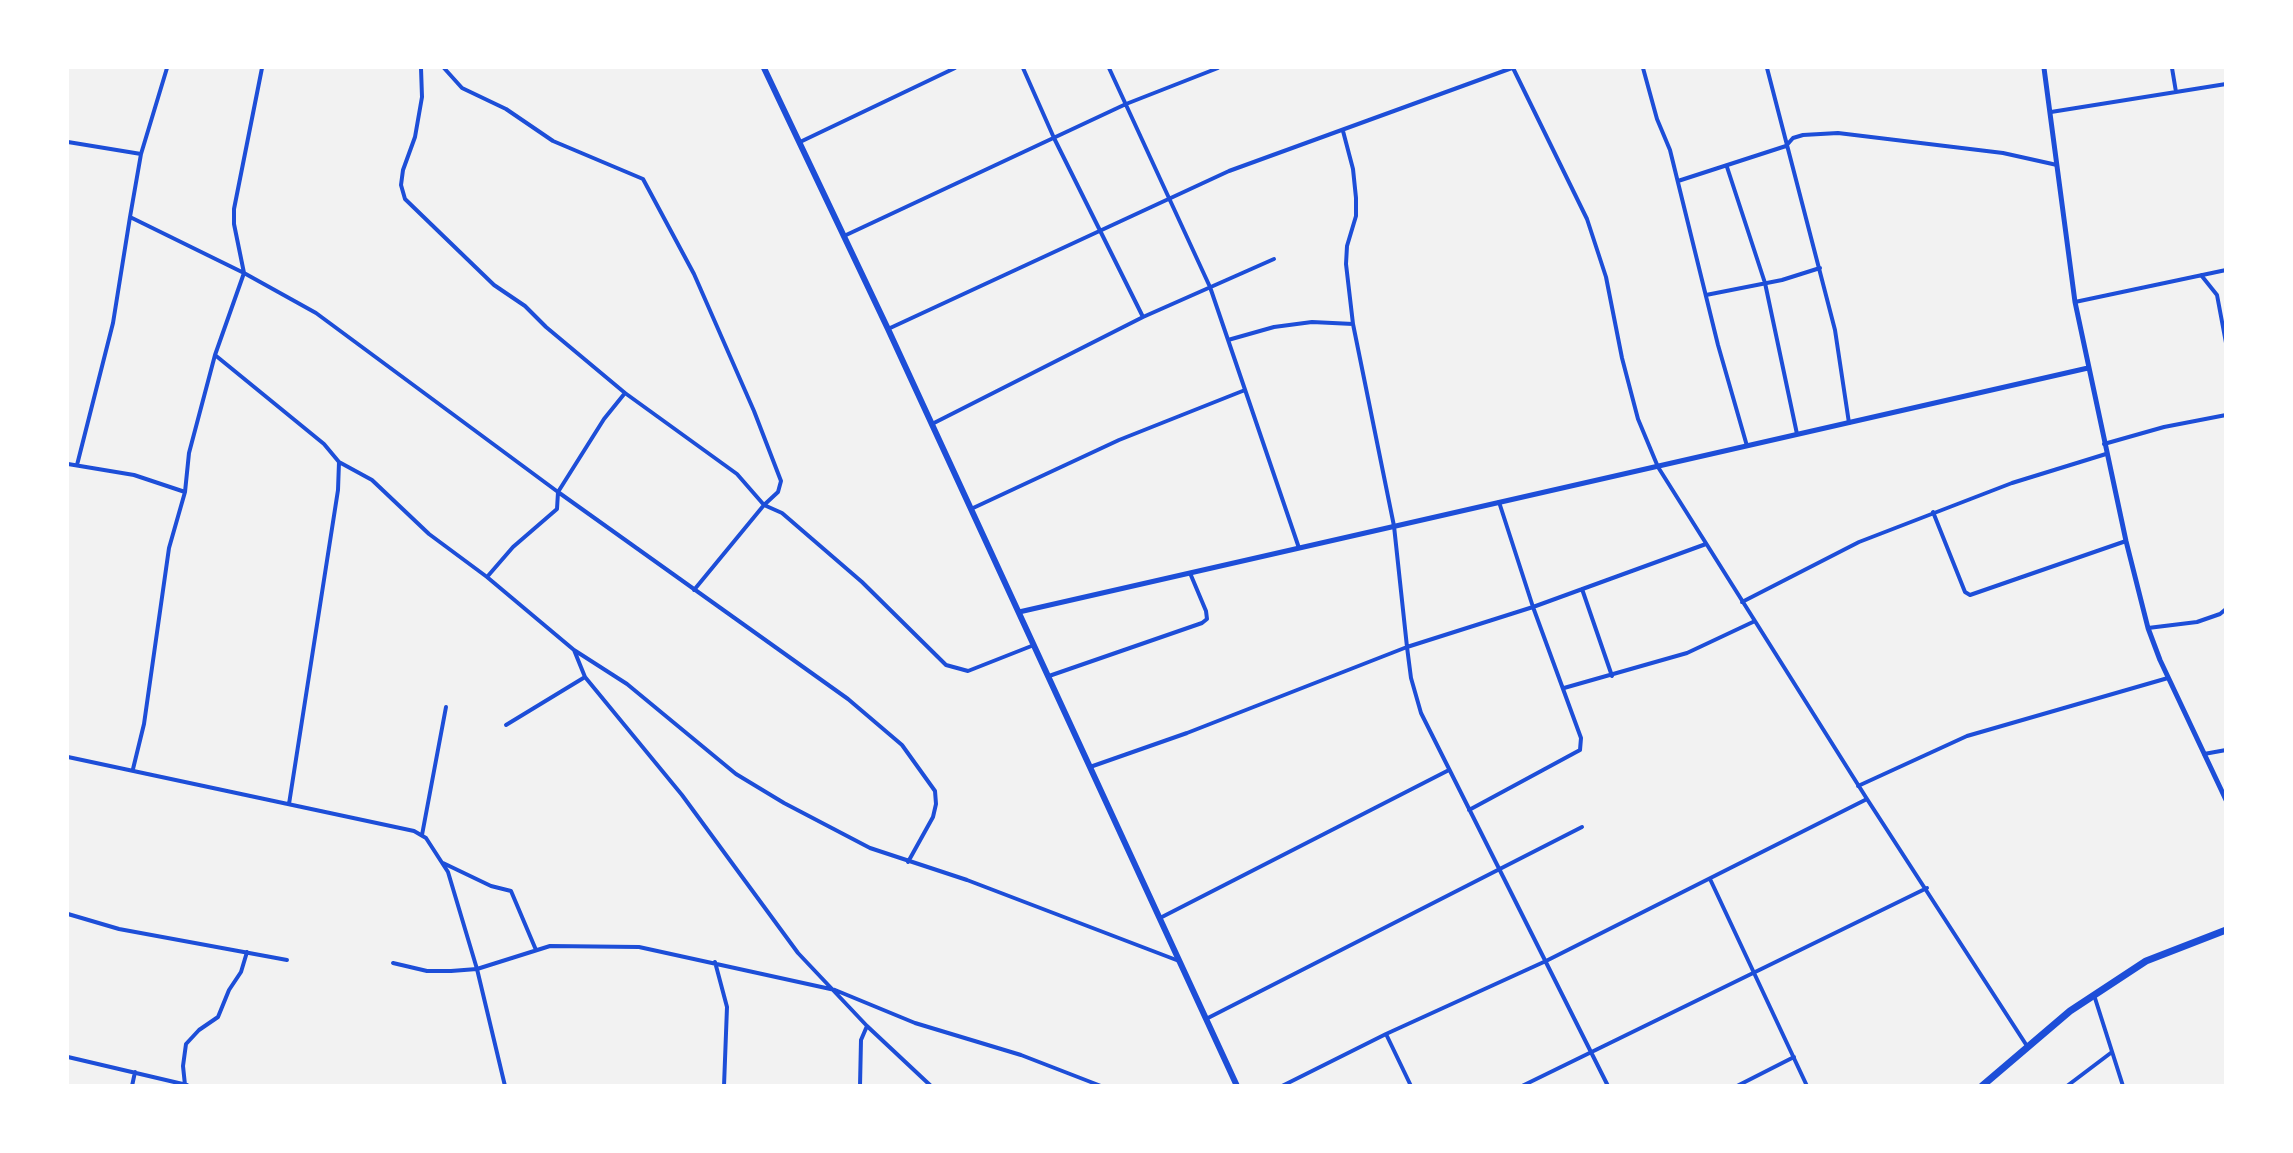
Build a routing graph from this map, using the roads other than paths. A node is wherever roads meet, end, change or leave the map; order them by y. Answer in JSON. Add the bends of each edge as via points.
{"nodes":[{"id":1,"x":167,"y":68,"type":"edge"},
{"id":2,"x":262,"y":68,"type":"edge"},
{"id":3,"x":421,"y":68,"type":"edge"},
{"id":4,"x":444,"y":68,"type":"edge"},
{"id":5,"x":764,"y":68,"type":"edge"},
{"id":6,"x":955,"y":68,"type":"edge"},
{"id":7,"x":1023,"y":68,"type":"edge"},
{"id":8,"x":1109,"y":68,"type":"edge"},
{"id":9,"x":1218,"y":68,"type":"edge"},
{"id":10,"x":1512,"y":68,"type":"edge"},
{"id":11,"x":1643,"y":68,"type":"edge"},
{"id":12,"x":1767,"y":68,"type":"edge"},
{"id":13,"x":2044,"y":68,"type":"edge"},
{"id":14,"x":2172,"y":68,"type":"edge"},
{"id":15,"x":2226,"y":84,"type":"edge"},
{"id":16,"x":2176,"y":92,"type":"junction"},
{"id":17,"x":1126,"y":104,"type":"junction"},
{"id":18,"x":2051,"y":112,"type":"junction"},
{"id":19,"x":1343,"y":131,"type":"junction"},
{"id":20,"x":1054,"y":138,"type":"junction"},
{"id":21,"x":68,"y":142,"type":"edge"},
{"id":22,"x":800,"y":142,"type":"junction"},
{"id":23,"x":1786,"y":146,"type":"junction"},
{"id":24,"x":141,"y":154,"type":"junction"},
{"id":25,"x":2058,"y":165,"type":"junction"},
{"id":26,"x":1727,"y":167,"type":"junction"},
{"id":27,"x":1678,"y":181,"type":"junction"},
{"id":28,"x":1171,"y":197,"type":"junction"},
{"id":29,"x":130,"y":217,"type":"junction"},
{"id":30,"x":1100,"y":231,"type":"junction"},
{"id":31,"x":844,"y":236,"type":"junction"},
{"id":32,"x":1274,"y":258,"type":"dead end"},
{"id":33,"x":1820,"y":268,"type":"junction"},
{"id":34,"x":2226,"y":270,"type":"edge"},
{"id":35,"x":244,"y":273,"type":"junction"},
{"id":36,"x":2200,"y":275,"type":"junction"},
{"id":37,"x":1765,"y":284,"type":"junction"},
{"id":38,"x":1210,"y":287,"type":"junction"},
{"id":39,"x":1706,"y":295,"type":"junction"},
{"id":40,"x":2075,"y":302,"type":"junction"},
{"id":41,"x":1143,"y":316,"type":"junction"},
{"id":42,"x":1353,"y":324,"type":"junction"},
{"id":43,"x":888,"y":329,"type":"junction"},
{"id":44,"x":1228,"y":340,"type":"junction"},
{"id":45,"x":2226,"y":343,"type":"edge"},
{"id":46,"x":215,"y":356,"type":"junction"},
{"id":47,"x":2088,"y":368,"type":"junction"},
{"id":48,"x":1245,"y":390,"type":"junction"},
{"id":49,"x":625,"y":393,"type":"junction"},
{"id":50,"x":2226,"y":415,"type":"edge"},
{"id":51,"x":1849,"y":423,"type":"junction"},
{"id":52,"x":932,"y":424,"type":"junction"},
{"id":53,"x":1797,"y":435,"type":"junction"},
{"id":54,"x":2103,"y":444,"type":"junction"},
{"id":55,"x":1747,"y":446,"type":"junction"},
{"id":56,"x":2106,"y":454,"type":"junction"},
{"id":57,"x":339,"y":462,"type":"junction"},
{"id":58,"x":68,"y":464,"type":"edge"},
{"id":59,"x":77,"y":465,"type":"junction"},
{"id":60,"x":1658,"y":466,"type":"junction"},
{"id":61,"x":185,"y":492,"type":"junction"},
{"id":62,"x":558,"y":492,"type":"junction"},
{"id":63,"x":1499,"y":502,"type":"junction"},
{"id":64,"x":764,"y":505,"type":"junction"},
{"id":65,"x":971,"y":509,"type":"junction"},
{"id":66,"x":1933,"y":512,"type":"junction"},
{"id":67,"x":1394,"y":526,"type":"junction"},
{"id":68,"x":2127,"y":541,"type":"junction"},
{"id":69,"x":1706,"y":544,"type":"junction"},
{"id":70,"x":1299,"y":549,"type":"junction"},
{"id":71,"x":1190,"y":573,"type":"junction"},
{"id":72,"x":487,"y":577,"type":"junction"},
{"id":73,"x":1582,"y":589,"type":"junction"},
{"id":74,"x":694,"y":590,"type":"junction"},
{"id":75,"x":1743,"y":602,"type":"junction"},
{"id":76,"x":1533,"y":607,"type":"junction"},
{"id":77,"x":2226,"y":609,"type":"edge"},
{"id":78,"x":1019,"y":612,"type":"junction"},
{"id":79,"x":1755,"y":621,"type":"junction"},
{"id":80,"x":2148,"y":628,"type":"junction"},
{"id":81,"x":1035,"y":645,"type":"junction"},
{"id":82,"x":1407,"y":647,"type":"junction"},
{"id":83,"x":574,"y":650,"type":"junction"},
{"id":84,"x":1048,"y":676,"type":"junction"},
{"id":85,"x":1612,"y":676,"type":"junction"},
{"id":86,"x":585,"y":677,"type":"junction"},
{"id":87,"x":2168,"y":678,"type":"junction"},
{"id":88,"x":1564,"y":688,"type":"junction"},
{"id":89,"x":446,"y":707,"type":"dead end"},
{"id":90,"x":506,"y":725,"type":"dead end"},
{"id":91,"x":2226,"y":750,"type":"edge"},
{"id":92,"x":2204,"y":754,"type":"junction"},
{"id":93,"x":68,"y":757,"type":"edge"},
{"id":94,"x":1090,"y":767,"type":"junction"},
{"id":95,"x":133,"y":769,"type":"junction"},
{"id":96,"x":1449,"y":770,"type":"junction"},
{"id":97,"x":1858,"y":786,"type":"junction"},
{"id":98,"x":1867,"y":800,"type":"junction"},
{"id":99,"x":2226,"y":800,"type":"edge"},
{"id":100,"x":289,"y":804,"type":"junction"},
{"id":101,"x":1469,"y":810,"type":"junction"},
{"id":102,"x":1582,"y":827,"type":"dead end"},
{"id":103,"x":422,"y":835,"type":"junction"},
{"id":104,"x":443,"y":862,"type":"junction"},
{"id":105,"x":908,"y":862,"type":"junction"},
{"id":106,"x":1501,"y":868,"type":"junction"},
{"id":107,"x":1710,"y":879,"type":"junction"},
{"id":108,"x":1927,"y":888,"type":"junction"},
{"id":109,"x":68,"y":914,"type":"edge"},
{"id":110,"x":1160,"y":918,"type":"junction"},
{"id":111,"x":2226,"y":930,"type":"edge"},
{"id":112,"x":536,"y":950,"type":"junction"},
{"id":113,"x":247,"y":952,"type":"junction"},
{"id":114,"x":287,"y":960,"type":"dead end"},
{"id":115,"x":1180,"y":961,"type":"junction"},
{"id":116,"x":715,"y":962,"type":"junction"},
{"id":117,"x":1546,"y":962,"type":"junction"},
{"id":118,"x":393,"y":963,"type":"dead end"},
{"id":119,"x":477,"y":969,"type":"junction"},
{"id":120,"x":1754,"y":973,"type":"junction"},
{"id":121,"x":835,"y":990,"type":"junction"},
{"id":122,"x":2094,"y":995,"type":"junction"},
{"id":123,"x":1206,"y":1019,"type":"junction"},
{"id":124,"x":867,"y":1026,"type":"junction"},
{"id":125,"x":1386,"y":1034,"type":"junction"},
{"id":126,"x":2027,"y":1046,"type":"junction"},
{"id":127,"x":1590,"y":1052,"type":"junction"},
{"id":128,"x":2112,"y":1052,"type":"junction"},
{"id":129,"x":68,"y":1057,"type":"edge"},
{"id":130,"x":1794,"y":1057,"type":"junction"},
{"id":131,"x":135,"y":1072,"type":"junction"},
{"id":132,"x":186,"y":1085,"type":"edge"},
{"id":133,"x":132,"y":1086,"type":"edge"},
{"id":134,"x":505,"y":1086,"type":"edge"},
{"id":135,"x":724,"y":1086,"type":"edge"},
{"id":136,"x":860,"y":1086,"type":"edge"},
{"id":137,"x":931,"y":1086,"type":"edge"},
{"id":138,"x":1101,"y":1086,"type":"edge"},
{"id":139,"x":1237,"y":1086,"type":"edge"},
{"id":140,"x":1282,"y":1086,"type":"edge"},
{"id":141,"x":1411,"y":1086,"type":"edge"},
{"id":142,"x":1522,"y":1086,"type":"edge"},
{"id":143,"x":1608,"y":1086,"type":"edge"},
{"id":144,"x":1737,"y":1086,"type":"edge"},
{"id":145,"x":1807,"y":1086,"type":"edge"},
{"id":146,"x":1982,"y":1086,"type":"edge"},
{"id":147,"x":2067,"y":1086,"type":"edge"},
{"id":148,"x":2123,"y":1086,"type":"edge"}],
"edges":[{"from":1,"to":24,"type":"street"},
{"from":2,"to":35,"type":"street","via":[[234,209]]},
{"from":3,"to":49,"type":"street","via":[[422,97],[401,185],[405,199],[494,285],[525,306]]},
{"from":4,"to":64,"type":"street","via":[[462,88],[506,109],[553,141],[643,179],[694,274],[776,467],[781,481],[778,492]]},
{"from":5,"to":22,"type":"main road"},
{"from":6,"to":22,"type":"street"},
{"from":7,"to":20,"type":"street"},
{"from":8,"to":17,"type":"street"},
{"from":9,"to":17,"type":"street"},
{"from":10,"to":19,"type":"street"},
{"from":10,"to":60,"type":"street","via":[[1587,219],[1606,277],[1638,419]]},
{"from":11,"to":27,"type":"street"},
{"from":12,"to":23,"type":"street"},
{"from":13,"to":18,"type":"street"},
{"from":14,"to":16,"type":"street"},
{"from":15,"to":16,"type":"street"},
{"from":16,"to":18,"type":"street"},
{"from":17,"to":20,"type":"street"},
{"from":17,"to":28,"type":"street"},
{"from":18,"to":25,"type":"street"},
{"from":19,"to":28,"type":"street","via":[[1229,171]]},
{"from":19,"to":42,"type":"street","via":[[1356,198],[1346,264]]},
{"from":20,"to":30,"type":"street"},
{"from":20,"to":31,"type":"street"},
{"from":21,"to":24,"type":"street"},
{"from":22,"to":31,"type":"main road"},
{"from":23,"to":25,"type":"street","via":[[1803,135],[1838,133],[2003,153]]},
{"from":23,"to":26,"type":"street"},
{"from":23,"to":33,"type":"street"},
{"from":24,"to":29,"type":"street"},
{"from":25,"to":40,"type":"street"},
{"from":26,"to":27,"type":"street"},
{"from":26,"to":37,"type":"street"},
{"from":27,"to":39,"type":"street"},
{"from":28,"to":30,"type":"street"},
{"from":28,"to":38,"type":"street"},
{"from":29,"to":35,"type":"street"},
{"from":29,"to":59,"type":"street","via":[[113,323]]},
{"from":30,"to":41,"type":"street"},
{"from":30,"to":43,"type":"street"},
{"from":31,"to":43,"type":"main road"},
{"from":32,"to":38,"type":"street"},
{"from":33,"to":37,"type":"street"},
{"from":33,"to":51,"type":"street"},
{"from":34,"to":36,"type":"street"},
{"from":35,"to":46,"type":"street"},
{"from":35,"to":62,"type":"street","via":[[316,313]]},
{"from":36,"to":40,"type":"street"},
{"from":36,"to":45,"type":"street","via":[[2217,295]]},
{"from":37,"to":39,"type":"street"},
{"from":37,"to":53,"type":"street"},
{"from":38,"to":41,"type":"street"},
{"from":38,"to":44,"type":"street"},
{"from":39,"to":55,"type":"street"},
{"from":40,"to":47,"type":"street"},
{"from":41,"to":52,"type":"street"},
{"from":42,"to":44,"type":"street","via":[[1312,322],[1274,327]]},
{"from":42,"to":67,"type":"street"},
{"from":43,"to":52,"type":"main road"},
{"from":44,"to":48,"type":"street"},
{"from":46,"to":57,"type":"street","via":[[324,444]]},
{"from":46,"to":61,"type":"street","via":[[189,453]]},
{"from":47,"to":51,"type":"street"},
{"from":47,"to":54,"type":"street"},
{"from":48,"to":65,"type":"street","via":[[1119,440]]},
{"from":48,"to":70,"type":"street"},
{"from":49,"to":62,"type":"street"},
{"from":49,"to":64,"type":"street","via":[[737,474]]},
{"from":50,"to":54,"type":"street"},
{"from":51,"to":53,"type":"street"},
{"from":52,"to":65,"type":"main road"},
{"from":53,"to":55,"type":"street"},
{"from":54,"to":56,"type":"street"},
{"from":55,"to":60,"type":"street"},
{"from":56,"to":66,"type":"street"},
{"from":56,"to":68,"type":"street"},
{"from":57,"to":72,"type":"street","via":[[372,480],[429,534]]},
{"from":57,"to":100,"type":"street"},
{"from":58,"to":59,"type":"street"},
{"from":59,"to":61,"type":"street","via":[[134,475]]},
{"from":60,"to":63,"type":"street"},
{"from":60,"to":69,"type":"street"},
{"from":61,"to":95,"type":"street","via":[[169,548],[144,724]]},
{"from":62,"to":72,"type":"street","via":[[557,509],[513,547]]},
{"from":62,"to":74,"type":"street"},
{"from":63,"to":67,"type":"street"},
{"from":63,"to":76,"type":"street"},
{"from":64,"to":74,"type":"street"},
{"from":64,"to":81,"type":"street","via":[[782,513],[862,582],[946,666],[968,671]]},
{"from":65,"to":78,"type":"main road"},
{"from":66,"to":68,"type":"street","via":[[1970,595]]},
{"from":66,"to":75,"type":"street","via":[[1859,542]]},
{"from":67,"to":70,"type":"street"},
{"from":67,"to":82,"type":"street"},
{"from":68,"to":80,"type":"street"},
{"from":69,"to":73,"type":"street"},
{"from":69,"to":75,"type":"street"},
{"from":70,"to":71,"type":"street"},
{"from":71,"to":78,"type":"street"},
{"from":71,"to":84,"type":"street","via":[[1206,611],[1207,619],[1202,623]]},
{"from":72,"to":83,"type":"street"},
{"from":73,"to":76,"type":"street"},
{"from":73,"to":85,"type":"street"},
{"from":74,"to":105,"type":"street","via":[[848,699],[902,745],[935,791],[936,804]]},
{"from":75,"to":79,"type":"street"},
{"from":76,"to":82,"type":"street"},
{"from":76,"to":88,"type":"street"},
{"from":77,"to":80,"type":"street","via":[[2197,622]]},
{"from":78,"to":81,"type":"main road"},
{"from":79,"to":85,"type":"street","via":[[1687,653]]},
{"from":79,"to":97,"type":"street"},
{"from":80,"to":87,"type":"street"},
{"from":81,"to":84,"type":"main road"},
{"from":82,"to":94,"type":"street"},
{"from":82,"to":96,"type":"street","via":[[1421,713]]},
{"from":83,"to":86,"type":"street"},
{"from":83,"to":105,"type":"street","via":[[627,684],[736,774],[870,848]]},
{"from":84,"to":94,"type":"main road"},
{"from":85,"to":88,"type":"street"},
{"from":86,"to":90,"type":"street"},
{"from":86,"to":121,"type":"street","via":[[682,795],[798,953]]},
{"from":87,"to":92,"type":"street"},
{"from":87,"to":97,"type":"street","via":[[1967,736]]},
{"from":88,"to":101,"type":"street","via":[[1581,738],[1580,750]]},
{"from":89,"to":103,"type":"street"},
{"from":91,"to":92,"type":"street"},
{"from":92,"to":99,"type":"street"},
{"from":93,"to":95,"type":"street"},
{"from":94,"to":110,"type":"main road"},
{"from":95,"to":100,"type":"street"},
{"from":96,"to":101,"type":"street"},
{"from":96,"to":110,"type":"street"},
{"from":97,"to":98,"type":"street"},
{"from":98,"to":107,"type":"street"},
{"from":98,"to":108,"type":"street"},
{"from":100,"to":103,"type":"street"},
{"from":101,"to":106,"type":"street"},
{"from":102,"to":106,"type":"street"},
{"from":103,"to":104,"type":"street"},
{"from":104,"to":112,"type":"street","via":[[491,886],[511,891]]},
{"from":104,"to":119,"type":"street"},
{"from":105,"to":115,"type":"street","via":[[967,880]]},
{"from":106,"to":117,"type":"street"},
{"from":106,"to":123,"type":"street"},
{"from":107,"to":117,"type":"street"},
{"from":107,"to":120,"type":"street"},
{"from":108,"to":120,"type":"street"},
{"from":108,"to":126,"type":"street"},
{"from":109,"to":113,"type":"street","via":[[119,929]]},
{"from":110,"to":115,"type":"main road"},
{"from":111,"to":122,"type":"main road","via":[[2146,961]]},
{"from":112,"to":116,"type":"street","via":[[550,946],[639,947]]},
{"from":112,"to":119,"type":"street"},
{"from":113,"to":114,"type":"street"},
{"from":113,"to":132,"type":"street","via":[[218,1017],[186,1044]]},
{"from":115,"to":123,"type":"main road"},
{"from":116,"to":121,"type":"street"},
{"from":116,"to":135,"type":"street","via":[[727,1007]]},
{"from":117,"to":125,"type":"street"},
{"from":117,"to":127,"type":"street"},
{"from":118,"to":119,"type":"street","via":[[427,971]]},
{"from":119,"to":134,"type":"street"},
{"from":120,"to":127,"type":"street"},
{"from":120,"to":130,"type":"street"},
{"from":121,"to":124,"type":"street"},
{"from":121,"to":138,"type":"street","via":[[915,1023],[1021,1055]]},
{"from":122,"to":126,"type":"main road"},
{"from":122,"to":128,"type":"street"},
{"from":123,"to":139,"type":"main road"},
{"from":124,"to":136,"type":"street","via":[[861,1040]]},
{"from":124,"to":137,"type":"street"},
{"from":125,"to":140,"type":"street"},
{"from":125,"to":141,"type":"street"},
{"from":126,"to":146,"type":"main road"},
{"from":127,"to":142,"type":"street"},
{"from":127,"to":143,"type":"street"},
{"from":128,"to":147,"type":"street"},
{"from":128,"to":148,"type":"street"},
{"from":129,"to":131,"type":"street"},
{"from":130,"to":144,"type":"street"},
{"from":130,"to":145,"type":"street"},
{"from":131,"to":132,"type":"street"},
{"from":131,"to":133,"type":"street"}]}
